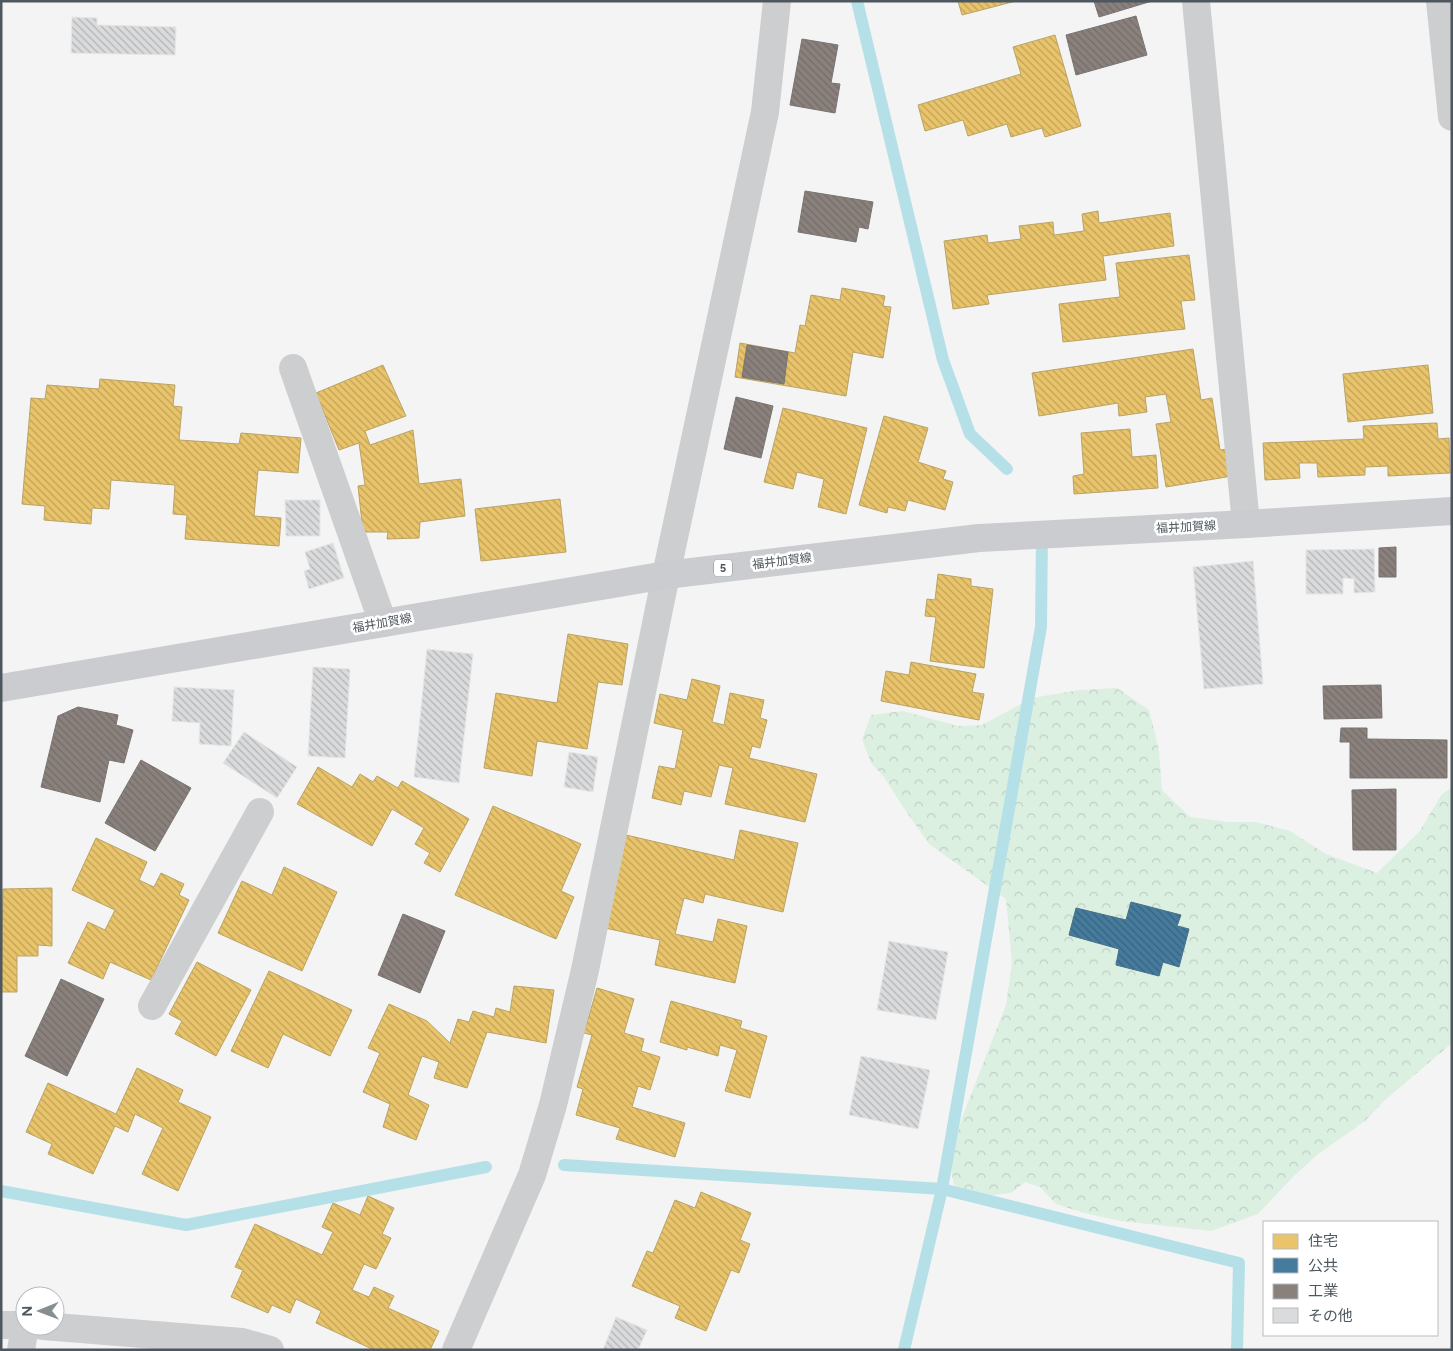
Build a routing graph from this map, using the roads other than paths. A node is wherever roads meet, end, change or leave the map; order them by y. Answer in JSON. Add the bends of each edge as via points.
{"nodes":[{"id":1,"x":777,"y":1,"type":"edge"},
{"id":2,"x":1196,"y":1,"type":"edge"},
{"id":3,"x":1440,"y":1,"type":"edge"},
{"id":4,"x":1452,"y":117,"type":"edge"},
{"id":5,"x":293,"y":368,"type":"dead end"},
{"id":6,"x":1452,"y":511,"type":"edge"},
{"id":7,"x":1246,"y":524,"type":"junction"},
{"id":8,"x":666,"y":575,"type":"junction"},
{"id":9,"x":383,"y":623,"type":"junction"},
{"id":10,"x":1,"y":688,"type":"edge"},
{"id":11,"x":260,"y":812,"type":"dead end"},
{"id":12,"x":152,"y":1006,"type":"dead end"},
{"id":13,"x":1,"y":1325,"type":"edge"},
{"id":14,"x":15,"y":1325,"type":"edge"},
{"id":15,"x":65,"y":1328,"type":"edge"},
{"id":16,"x":23,"y":1336,"type":"edge"},
{"id":17,"x":21,"y":1350,"type":"edge"},
{"id":18,"x":270,"y":1350,"type":"edge"},
{"id":19,"x":456,"y":1350,"type":"edge"}],
"edges":[{"from":1,"to":8,"type":"street","via":[[765,112]]},
{"from":2,"to":7,"type":"street"},
{"from":3,"to":4,"type":"street"},
{"from":5,"to":9,"type":"street"},
{"from":6,"to":7,"type":"main road","name":"福井加賀線","number":"5"},
{"from":7,"to":8,"type":"main road","name":"福井加賀線","number":"5","via":[[979,538]]},
{"from":8,"to":9,"type":"main road","name":"福井加賀線","number":"5"},
{"from":8,"to":19,"type":"street","via":[[585,970],[553,1105],[532,1174]]},
{"from":9,"to":10,"type":"main road","name":"福井加賀線","number":"5"},
{"from":11,"to":12,"type":"street"},
{"from":13,"to":14,"type":"street"},
{"from":15,"to":18,"type":"street","via":[[242,1342]]},
{"from":16,"to":17,"type":"street"}]}
